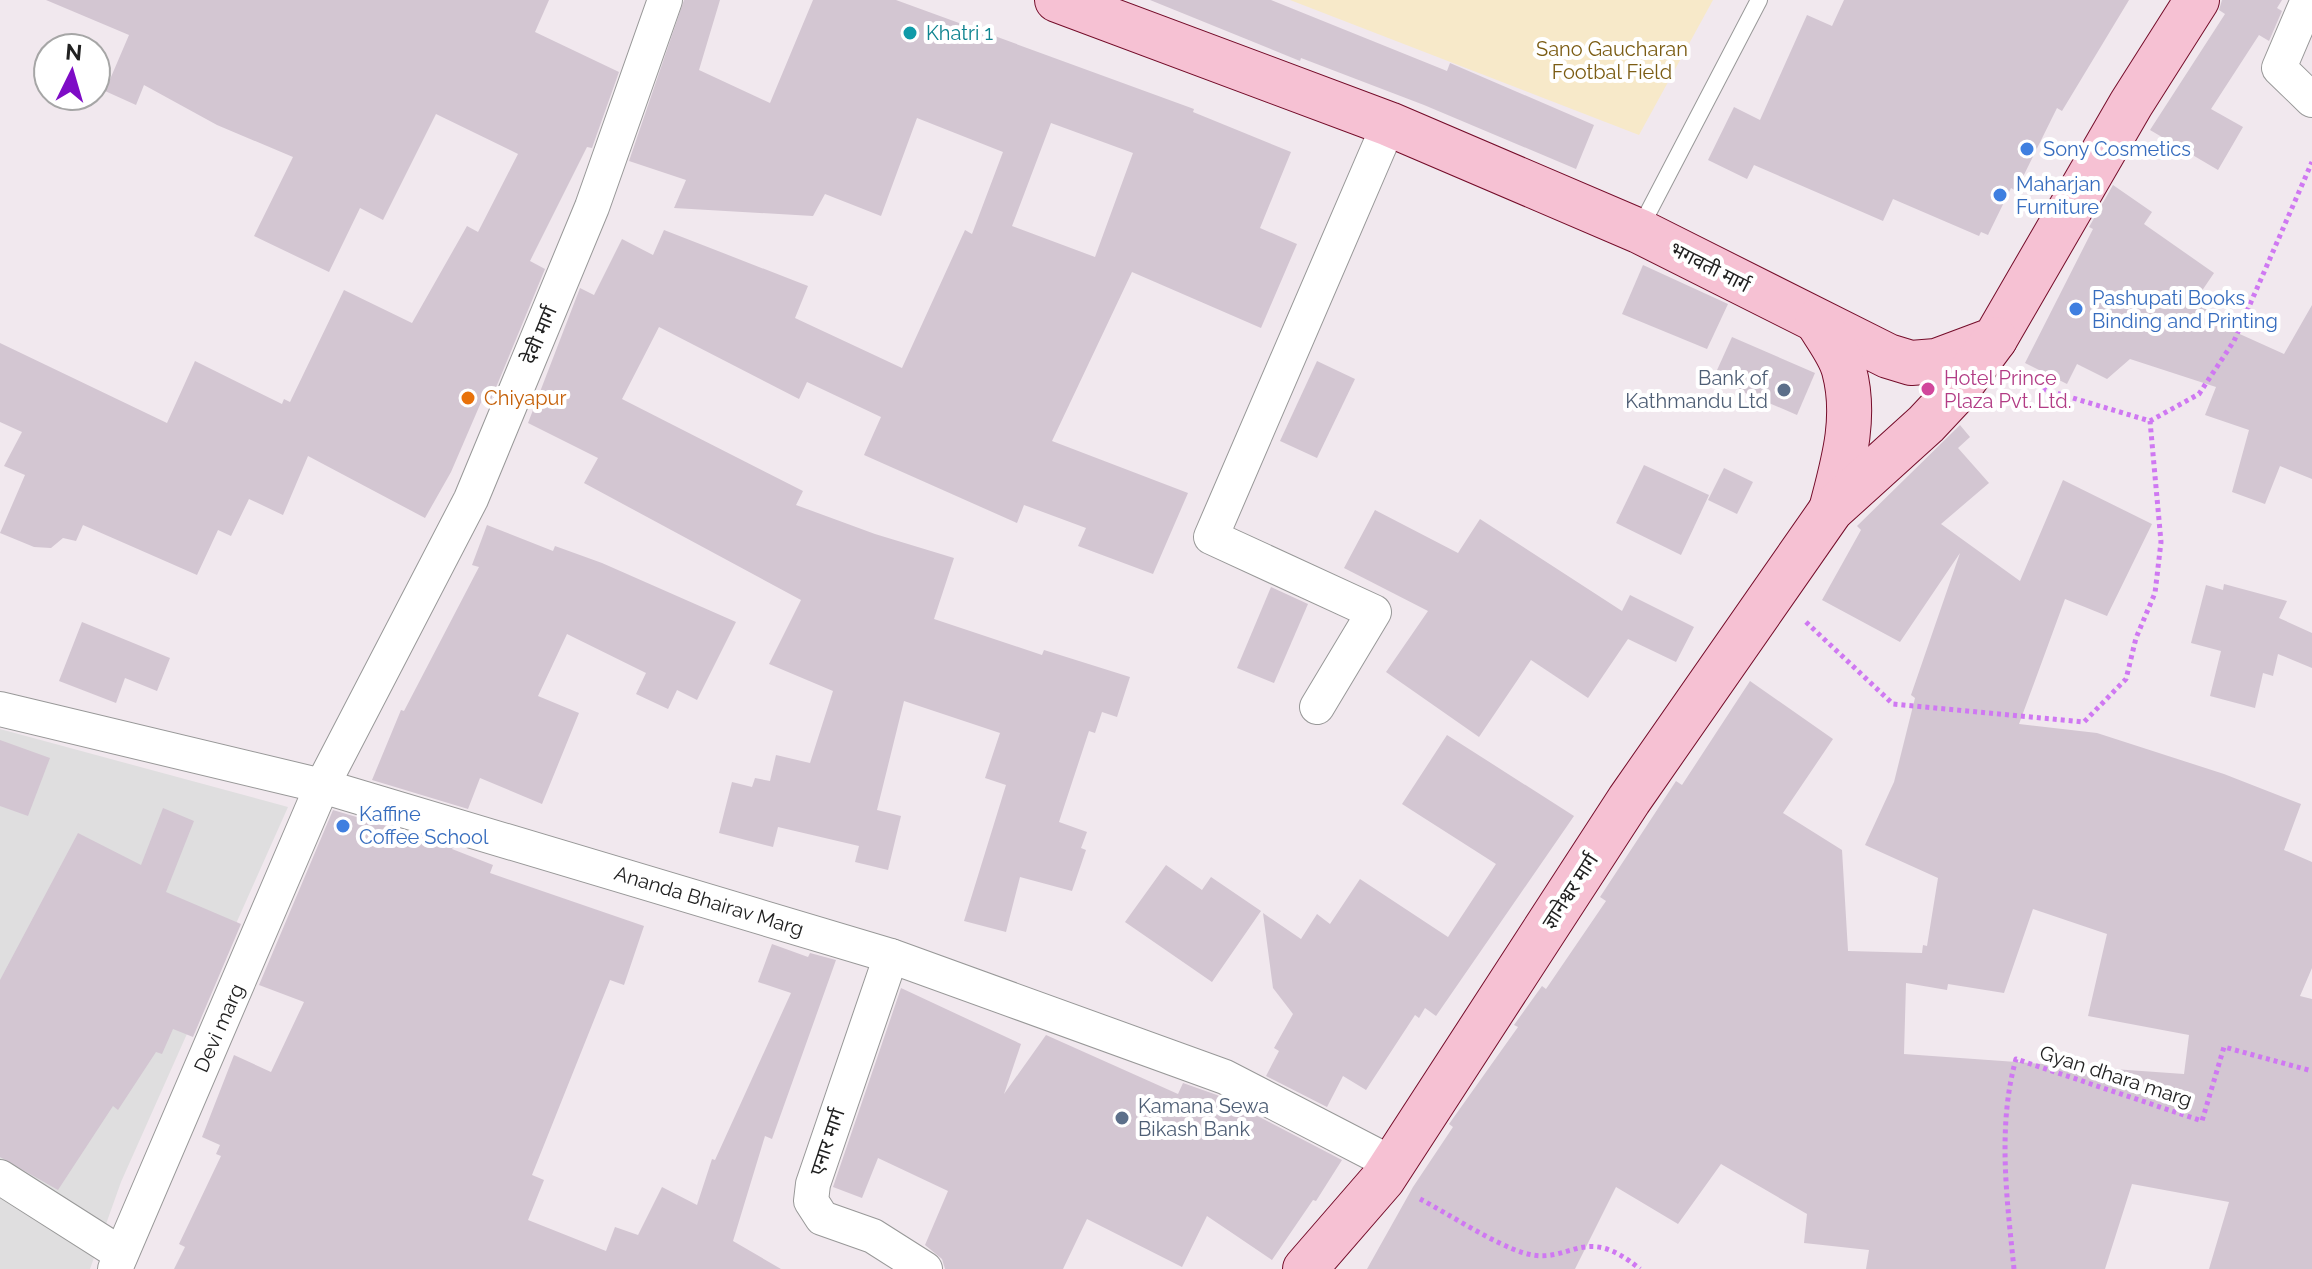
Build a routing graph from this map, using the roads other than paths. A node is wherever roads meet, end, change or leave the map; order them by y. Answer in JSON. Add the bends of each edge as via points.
{"nodes":[{"id":1,"x":665,"y":0,"type":"edge"},
{"id":2,"x":1057,"y":0,"type":"edge"},
{"id":3,"x":1759,"y":0,"type":"edge"},
{"id":4,"x":2197,"y":0,"type":"edge"},
{"id":5,"x":2308,"y":0,"type":"edge"},
{"id":6,"x":1114,"y":9,"type":"edge"},
{"id":7,"x":2312,"y":100,"type":"edge"},
{"id":8,"x":1389,"y":124,"type":"junction"},
{"id":9,"x":1639,"y":231,"type":"junction"},
{"id":10,"x":1817,"y":321,"type":"junction"},
{"id":11,"x":1995,"y":339,"type":"junction"},
{"id":12,"x":1831,"y":510,"type":"junction"},
{"id":13,"x":1317,"y":707,"type":"dead end"},
{"id":14,"x":0,"y":709,"type":"edge"},
{"id":15,"x":322,"y":786,"type":"junction"},
{"id":16,"x":891,"y":956,"type":"junction"},
{"id":17,"x":1388,"y":1172,"type":"junction"},
{"id":18,"x":0,"y":1177,"type":"edge"},
{"id":19,"x":118,"y":1261,"type":"edge"},
{"id":20,"x":925,"y":1269,"type":"edge"},
{"id":21,"x":1305,"y":1269,"type":"edge"}],
"edges":[{"from":1,"to":15,"type":"street","name":"देवी मार्ग","via":[[592,207],[471,499]]},
{"from":2,"to":6,"type":"main road","name":"भगवती मार्ग"},
{"from":3,"to":9,"type":"lane"},
{"from":4,"to":11,"type":"main road"},
{"from":5,"to":7,"type":"street","via":[[2279,68]]},
{"from":6,"to":8,"type":"main road","name":"भगवती मार्ग"},
{"from":8,"to":9,"type":"main road","name":"भगवती मार्ग"},
{"from":8,"to":13,"type":"street","via":[[1211,537],[1374,612]]},
{"from":9,"to":10,"type":"main road","name":"भगवती मार्ग"},
{"from":10,"to":11,"type":"main road","name":"भगवती मार्ग","via":[[1911,363],[1936,361]]},
{"from":10,"to":12,"type":"main road","name":"ज्ञानेश्वर मार्ग","via":[[1844,368],[1851,411]]},
{"from":11,"to":12,"type":"main road","name":"ज्ञानेश्वर मार्ग","via":[[1926,424]]},
{"from":12,"to":17,"type":"main road","name":"ज्ञानेश्वर मार्ग","via":[[1629,800]]},
{"from":14,"to":15,"type":"street","name":"Ananda Bhairav Marg"},
{"from":15,"to":16,"type":"street","name":"Ananda Bhairav Marg"},
{"from":15,"to":19,"type":"street","name":"Devi marg"},
{"from":16,"to":17,"type":"street","name":"Ananda Bhairav Marg","via":[[1225,1077]]},
{"from":16,"to":20,"type":"street","name":"एनार मार्ग","via":[[811,1201],[822,1218],[873,1236]]},
{"from":17,"to":21,"type":"main road","name":"ज्ञानेश्वर मार्ग"},
{"from":18,"to":19,"type":"street"}]}
